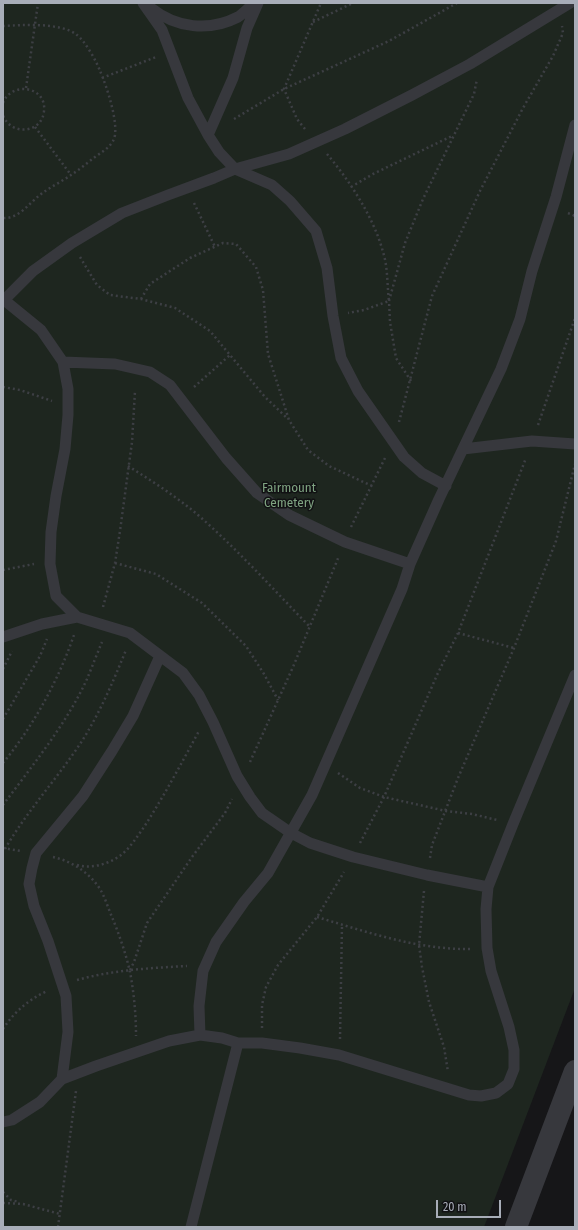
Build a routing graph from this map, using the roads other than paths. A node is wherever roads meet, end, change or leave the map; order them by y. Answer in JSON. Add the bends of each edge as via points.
{"nodes":[{"id":1,"x":144,"y":3,"type":"edge"},
{"id":2,"x":256,"y":3,"type":"edge"},
{"id":3,"x":570,"y":3,"type":"edge"},
{"id":4,"x":575,"y":126,"type":"edge"},
{"id":5,"x":208,"y":135,"type":"junction"},
{"id":6,"x":235,"y":169,"type":"junction"},
{"id":7,"x":3,"y":300,"type":"edge"},
{"id":8,"x":63,"y":362,"type":"junction"},
{"id":9,"x":575,"y":444,"type":"edge"},
{"id":10,"x":463,"y":449,"type":"junction"},
{"id":11,"x":446,"y":486,"type":"junction"},
{"id":12,"x":410,"y":564,"type":"junction"},
{"id":13,"x":77,"y":617,"type":"junction"},
{"id":14,"x":3,"y":637,"type":"edge"},
{"id":15,"x":160,"y":656,"type":"junction"},
{"id":16,"x":575,"y":675,"type":"edge"},
{"id":17,"x":291,"y":834,"type":"junction"},
{"id":18,"x":488,"y":887,"type":"junction"},
{"id":19,"x":200,"y":1035,"type":"junction"},
{"id":20,"x":238,"y":1043,"type":"junction"},
{"id":21,"x":575,"y":1071,"type":"edge"},
{"id":22,"x":62,"y":1079,"type":"junction"},
{"id":23,"x":3,"y":1122,"type":"edge"},
{"id":24,"x":191,"y":1227,"type":"edge"},
{"id":25,"x":516,"y":1227,"type":"edge"}],
"edges":[{"from":1,"to":2,"type":"lane","via":[[162,17],[187,26],[214,26],[238,16]]},
{"from":1,"to":5,"type":"lane","via":[[162,30],[188,98]]},
{"from":2,"to":5,"type":"lane","via":[[233,78]]},
{"from":3,"to":6,"type":"lane","via":[[470,64],[412,95],[290,154]]},
{"from":4,"to":10,"type":"lane","via":[[520,319],[502,369]]},
{"from":5,"to":6,"type":"lane"},
{"from":6,"to":7,"type":"lane","via":[[122,213],[72,243],[33,271]]},
{"from":6,"to":11,"type":"lane","via":[[272,185],[316,231],[327,268],[332,316],[341,358],[358,391],[404,457],[422,473]]},
{"from":7,"to":8,"type":"lane","via":[[41,330]]},
{"from":8,"to":12,"type":"lane","via":[[115,364],[150,372],[170,385],[257,494],[290,515],[345,542]]},
{"from":8,"to":13,"type":"lane","via":[[68,389],[68,415],[53,518],[50,564],[56,596]]},
{"from":9,"to":10,"type":"lane","via":[[532,441]]},
{"from":10,"to":11,"type":"lane"},
{"from":11,"to":12,"type":"lane"},
{"from":12,"to":17,"type":"lane","via":[[402,589],[312,795]]},
{"from":13,"to":14,"type":"lane","via":[[42,624]]},
{"from":13,"to":15,"type":"lane","via":[[130,633]]},
{"from":15,"to":17,"type":"lane","via":[[183,673],[199,695],[250,797],[262,813]]},
{"from":15,"to":22,"type":"lane","via":[[133,716],[112,750],[83,796],[36,853],[29,884],[34,906],[66,996],[68,1032]]},
{"from":16,"to":18,"type":"lane"},
{"from":17,"to":18,"type":"lane","via":[[353,857]]},
{"from":17,"to":19,"type":"lane","via":[[268,873],[216,942],[203,971],[199,1006]]},
{"from":18,"to":20,"type":"lane","via":[[487,948],[491,971],[514,1050],[514,1069],[508,1084],[496,1093],[475,1095],[448,1089],[339,1055],[262,1043]]},
{"from":19,"to":20,"type":"lane"},
{"from":19,"to":22,"type":"lane","via":[[169,1041]]},
{"from":20,"to":24,"type":"lane"},
{"from":21,"to":25,"type":"street"},
{"from":22,"to":23,"type":"lane","via":[[40,1102],[12,1120]]}]}
